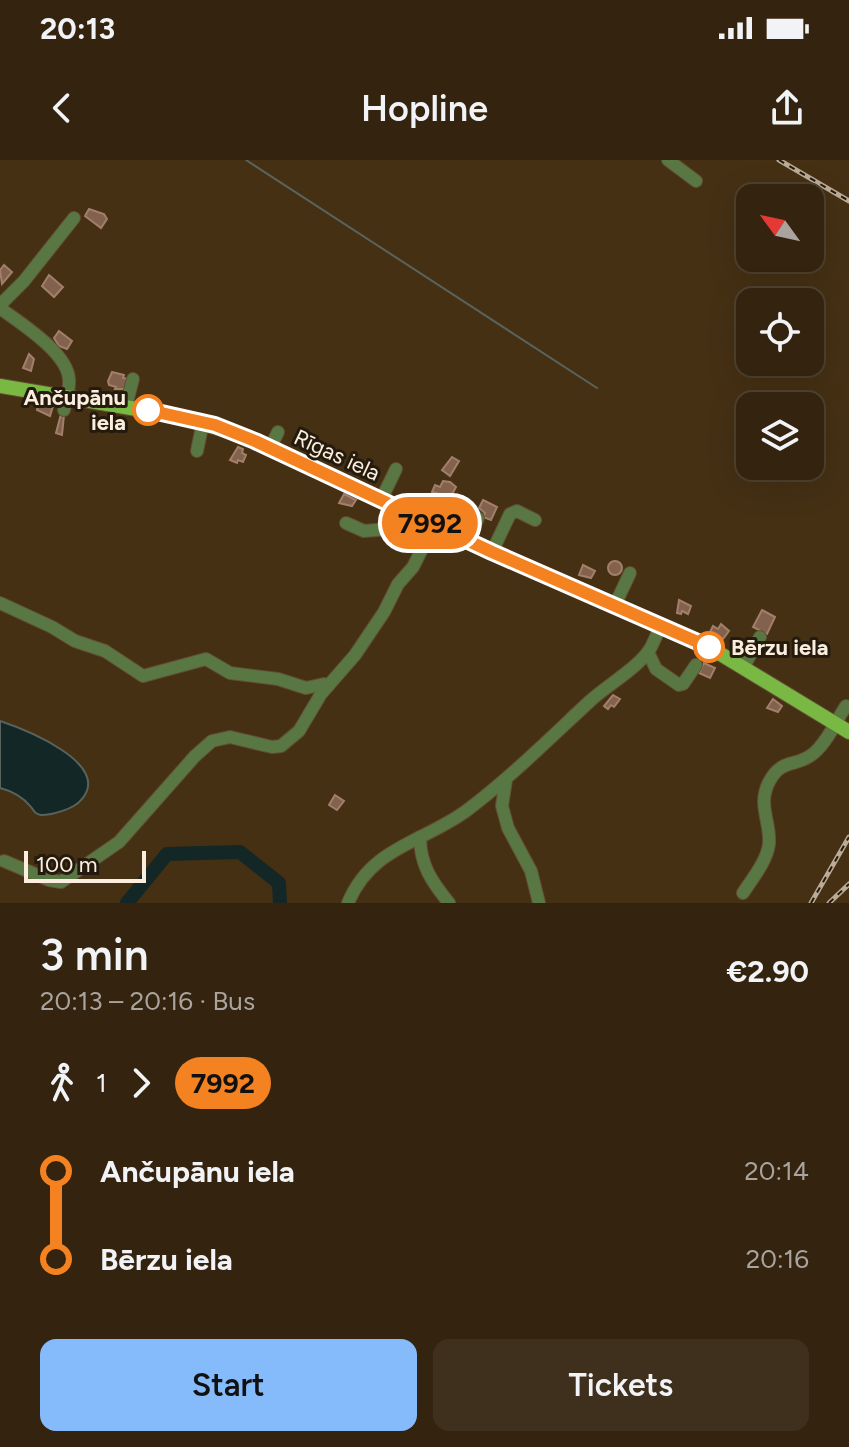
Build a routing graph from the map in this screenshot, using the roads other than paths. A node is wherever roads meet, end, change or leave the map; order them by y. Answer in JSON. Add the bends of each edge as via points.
{"nodes":[{"id":1,"x":668,"y":160,"type":"edge"},
{"id":2,"x":696,"y":181,"type":"dead end"},
{"id":3,"x":74,"y":218,"type":"dead end"},
{"id":4,"x":0,"y":307,"type":"edge"},
{"id":5,"x":133,"y":379,"type":"dead end"},
{"id":6,"x":0,"y":386,"type":"edge"},
{"id":7,"x":65,"y":403,"type":"junction"},
{"id":8,"x":126,"y":406,"type":"junction"},
{"id":9,"x":203,"y":422,"type":"junction"},
{"id":10,"x":278,"y":432,"type":"dead end"},
{"id":11,"x":270,"y":448,"type":"junction"},
{"id":12,"x":197,"y":451,"type":"dead end"},
{"id":13,"x":396,"y":469,"type":"dead end"},
{"id":14,"x":381,"y":500,"type":"junction"},
{"id":15,"x":431,"y":500,"type":"dead end"},
{"id":16,"x":421,"y":515,"type":"junction"},
{"id":17,"x":478,"y":518,"type":"dead end"},
{"id":18,"x":535,"y":520,"type":"dead end"},
{"id":19,"x":346,"y":523,"type":"dead end"},
{"id":20,"x":427,"y":539,"type":"junction"},
{"id":21,"x":468,"y":541,"type":"junction"},
{"id":22,"x":492,"y":552,"type":"junction"},
{"id":23,"x":630,"y":573,"type":"dead end"},
{"id":24,"x":0,"y":603,"type":"edge"},
{"id":25,"x":614,"y":607,"type":"junction"},
{"id":26,"x":660,"y":627,"type":"junction"},
{"id":27,"x":760,"y":637,"type":"dead end"},
{"id":28,"x":648,"y":652,"type":"junction"},
{"id":29,"x":696,"y":665,"type":"dead end"},
{"id":30,"x":743,"y":668,"type":"junction"},
{"id":31,"x":328,"y":686,"type":"junction"},
{"id":32,"x":846,"y":706,"type":"dead end"},
{"id":33,"x":835,"y":724,"type":"junction"},
{"id":34,"x":849,"y":732,"type":"edge"},
{"id":35,"x":506,"y":780,"type":"junction"},
{"id":36,"x":420,"y":837,"type":"junction"},
{"id":37,"x":4,"y":861,"type":"dead end"},
{"id":38,"x":743,"y":893,"type":"dead end"},
{"id":39,"x":348,"y":903,"type":"edge"},
{"id":40,"x":449,"y":903,"type":"edge"},
{"id":41,"x":539,"y":903,"type":"edge"}],
"edges":[{"from":1,"to":2,"type":"street"},
{"from":3,"to":4,"type":"street"},
{"from":4,"to":7,"type":"street","via":[[42,348],[57,355],[69,377]]},
{"from":5,"to":8,"type":"street"},
{"from":6,"to":7,"type":"main road","name":"Rīgas iela"},
{"from":7,"to":8,"type":"main road","name":"Rīgas iela"},
{"from":8,"to":9,"type":"main road","name":"Rīgas iela"},
{"from":9,"to":11,"type":"main road","name":"Rīgas iela","via":[[252,448]]},
{"from":9,"to":12,"type":"street"},
{"from":10,"to":11,"type":"street"},
{"from":11,"to":14,"type":"main road","name":"Rīgas iela","via":[[342,488],[366,487]]},
{"from":13,"to":14,"type":"street"},
{"from":14,"to":16,"type":"main road","name":"Rīgas iela"},
{"from":15,"to":16,"type":"street"},
{"from":16,"to":20,"type":"street"},
{"from":16,"to":21,"type":"main road","name":"Rīgas iela"},
{"from":17,"to":21,"type":"street"},
{"from":18,"to":22,"type":"street","via":[[517,511],[510,514]]},
{"from":19,"to":20,"type":"street","via":[[364,531],[389,529]]},
{"from":20,"to":31,"type":"street","via":[[384,612]]},
{"from":21,"to":22,"type":"main road","name":"Rīgas iela"},
{"from":22,"to":25,"type":"main road","name":"Rīgas iela","via":[[537,567]]},
{"from":23,"to":25,"type":"street"},
{"from":24,"to":31,"type":"street","via":[[105,651],[143,676],[206,659],[230,673],[306,688]]},
{"from":25,"to":26,"type":"main road","name":"Rīgas iela"},
{"from":26,"to":28,"type":"street"},
{"from":26,"to":30,"type":"main road","name":"Rīgas iela"},
{"from":27,"to":30,"type":"street"},
{"from":28,"to":29,"type":"street","via":[[656,669],[679,685]]},
{"from":28,"to":35,"type":"street"},
{"from":30,"to":33,"type":"main road","name":"Rīgas iela"},
{"from":31,"to":37,"type":"street","via":[[299,731],[281,746],[230,737],[212,741],[119,842],[61,882]]},
{"from":32,"to":33,"type":"street"},
{"from":33,"to":34,"type":"main road","name":"Rīgas iela"},
{"from":33,"to":38,"type":"street","via":[[811,756],[774,772],[763,813],[769,844]]},
{"from":35,"to":36,"type":"street"},
{"from":35,"to":41,"type":"street","via":[[502,806]]},
{"from":36,"to":39,"type":"street","via":[[371,867]]},
{"from":36,"to":40,"type":"street","via":[[426,873]]}]}
